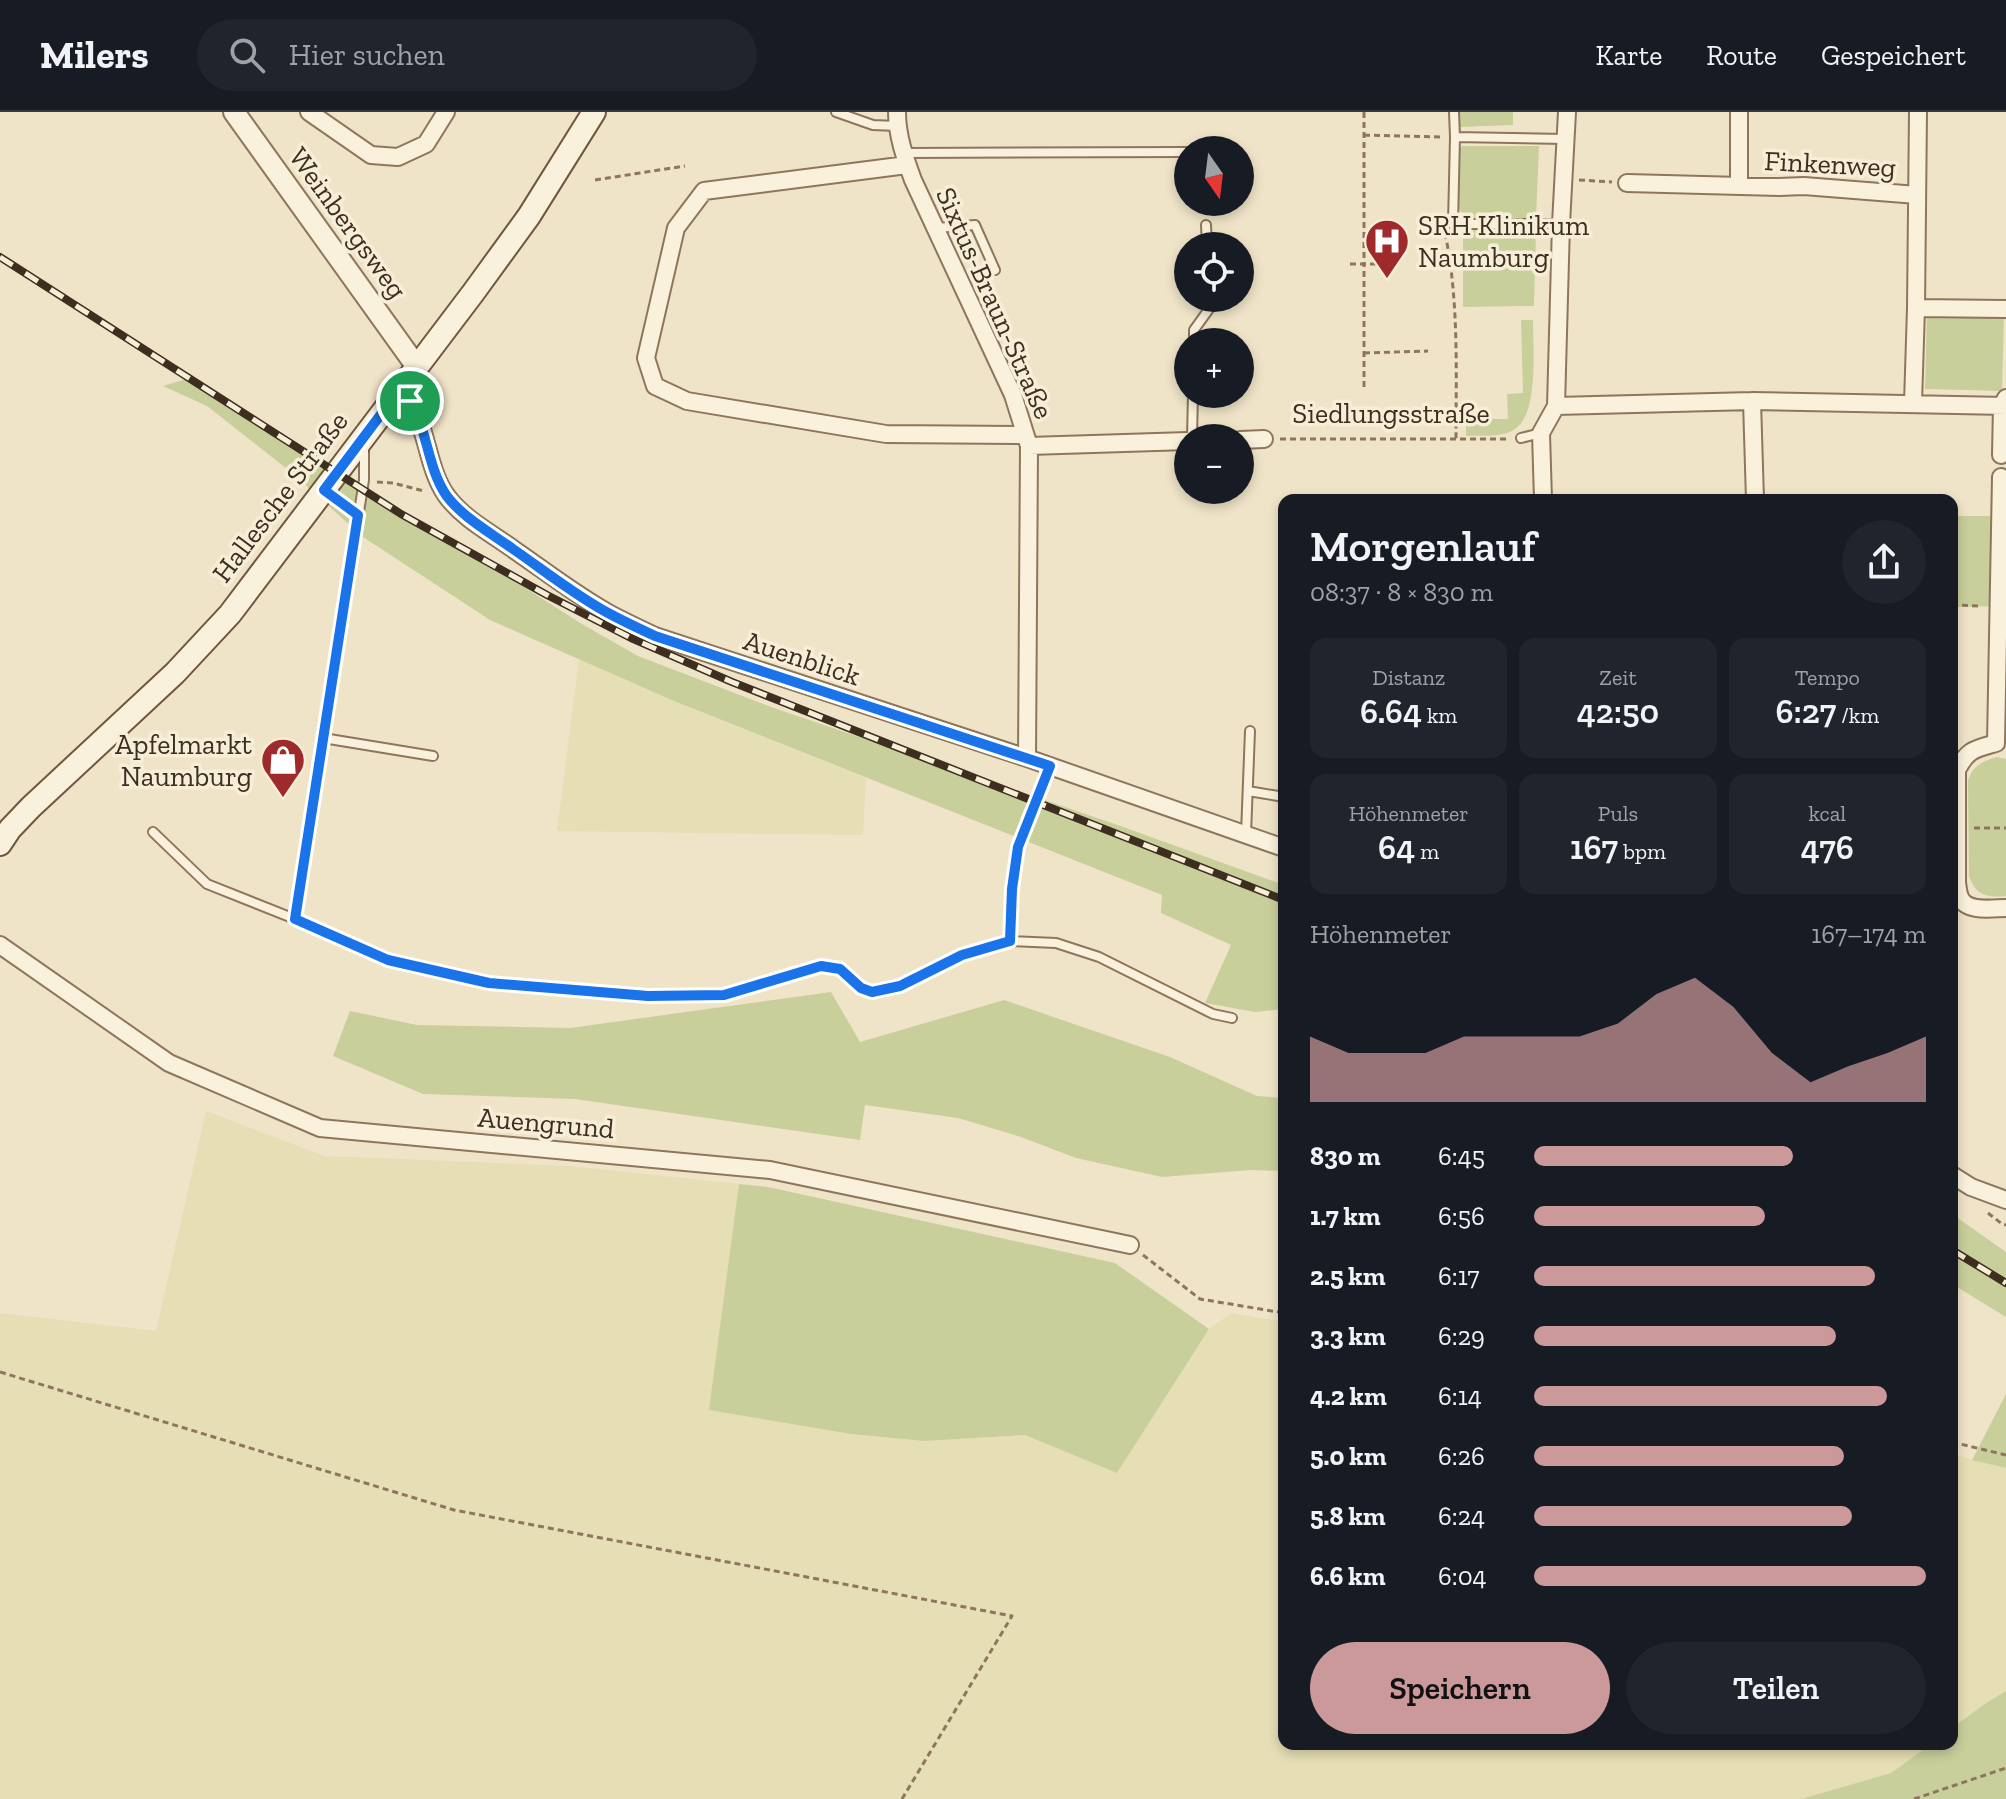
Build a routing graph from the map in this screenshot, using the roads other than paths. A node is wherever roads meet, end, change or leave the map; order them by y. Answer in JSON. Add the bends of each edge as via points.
{"nodes":[{"id":1,"x":234,"y":112,"type":"edge"},
{"id":2,"x":309,"y":112,"type":"edge"},
{"id":3,"x":446,"y":112,"type":"edge"},
{"id":4,"x":594,"y":112,"type":"edge"},
{"id":5,"x":836,"y":112,"type":"edge"},
{"id":6,"x":1454,"y":112,"type":"edge"},
{"id":7,"x":1567,"y":112,"type":"edge"},
{"id":8,"x":1739,"y":112,"type":"edge"},
{"id":9,"x":1918,"y":112,"type":"edge"},
{"id":10,"x":897,"y":119,"type":"edge"},
{"id":11,"x":1455,"y":137,"type":"junction"},
{"id":12,"x":1566,"y":139,"type":"junction"},
{"id":13,"x":1174,"y":152,"type":"edge"},
{"id":14,"x":906,"y":159,"type":"junction"},
{"id":15,"x":1627,"y":183,"type":"road end"},
{"id":16,"x":1739,"y":185,"type":"junction"},
{"id":17,"x":1917,"y":195,"type":"junction"},
{"id":18,"x":1561,"y":224,"type":"junction"},
{"id":19,"x":1206,"y":225,"type":"dead end"},
{"id":20,"x":936,"y":228,"type":"junction"},
{"id":21,"x":1206,"y":232,"type":"edge"},
{"id":22,"x":995,"y":270,"type":"dead end"},
{"id":23,"x":1916,"y":308,"type":"junction"},
{"id":24,"x":2006,"y":309,"type":"edge"},
{"id":25,"x":417,"y":367,"type":"junction"},
{"id":26,"x":400,"y":389,"type":"junction"},
{"id":27,"x":1752,"y":401,"type":"junction"},
{"id":28,"x":1913,"y":403,"type":"junction"},
{"id":29,"x":2005,"y":403,"type":"edge"},
{"id":30,"x":1556,"y":406,"type":"junction"},
{"id":31,"x":1541,"y":433,"type":"junction"},
{"id":32,"x":364,"y":436,"type":"junction"},
{"id":33,"x":1521,"y":438,"type":"road end"},
{"id":34,"x":1254,"y":439,"type":"edge"},
{"id":35,"x":1264,"y":439,"type":"road end"},
{"id":36,"x":1174,"y":440,"type":"edge"},
{"id":37,"x":1027,"y":441,"type":"junction"},
{"id":38,"x":2001,"y":455,"type":"dead end"},
{"id":39,"x":2001,"y":477,"type":"dead end"},
{"id":40,"x":324,"y":490,"type":"junction"},
{"id":41,"x":1543,"y":494,"type":"edge"},
{"id":42,"x":1755,"y":494,"type":"edge"},
{"id":43,"x":358,"y":515,"type":"junction"},
{"id":44,"x":1250,"y":731,"type":"dead end"},
{"id":45,"x":323,"y":738,"type":"junction"},
{"id":46,"x":2001,"y":744,"type":"edge"},
{"id":47,"x":433,"y":756,"type":"dead end"},
{"id":48,"x":1027,"y":758,"type":"junction"},
{"id":49,"x":1050,"y":766,"type":"junction"},
{"id":50,"x":1958,"y":768,"type":"edge"},
{"id":51,"x":1248,"y":791,"type":"junction"},
{"id":52,"x":1278,"y":796,"type":"edge"},
{"id":53,"x":3,"y":831,"type":"edge"},
{"id":54,"x":153,"y":832,"type":"dead end"},
{"id":55,"x":1246,"y":834,"type":"junction"},
{"id":56,"x":1278,"y":846,"type":"edge"},
{"id":57,"x":1958,"y":890,"type":"edge"},
{"id":58,"x":2006,"y":908,"type":"edge"},
{"id":59,"x":295,"y":919,"type":"junction"},
{"id":60,"x":1010,"y":941,"type":"junction"},
{"id":61,"x":0,"y":945,"type":"edge"},
{"id":62,"x":1232,"y":1018,"type":"dead end"},
{"id":63,"x":1958,"y":1179,"type":"edge"},
{"id":64,"x":2006,"y":1200,"type":"edge"},
{"id":65,"x":1130,"y":1245,"type":"road end"}],
"edges":[{"from":1,"to":25,"type":"street","name":"Weinbergsweg"},
{"from":2,"to":3,"type":"street","via":[[371,155],[398,157],[426,144]]},
{"from":4,"to":25,"type":"main road","name":"Hallesche Straße","via":[[529,216]]},
{"from":5,"to":10,"type":"lane","via":[[873,125]]},
{"from":6,"to":11,"type":"lane"},
{"from":7,"to":12,"type":"street"},
{"from":8,"to":16,"type":"street","name":"Finkenweg"},
{"from":9,"to":17,"type":"street"},
{"from":10,"to":14,"type":"street","name":"Sixtus-Braun-Straße"},
{"from":11,"to":12,"type":"lane"},
{"from":11,"to":18,"type":"lane","via":[[1453,224]]},
{"from":12,"to":18,"type":"street"},
{"from":13,"to":14,"type":"lane"},
{"from":14,"to":20,"type":"street","name":"Sixtus-Braun-Straße"},
{"from":14,"to":37,"type":"street","via":[[704,191],[676,228],[646,358],[655,386],[687,401],[886,434]]},
{"from":15,"to":16,"type":"street","name":"Finkenweg"},
{"from":16,"to":17,"type":"street","name":"Finkenweg"},
{"from":17,"to":23,"type":"street"},
{"from":18,"to":30,"type":"street"},
{"from":19,"to":21,"type":"lane"},
{"from":20,"to":22,"type":"lane","via":[[975,225]]},
{"from":20,"to":37,"type":"street","name":"Sixtus-Braun-Straße","via":[[1013,395]]},
{"from":23,"to":24,"type":"street"},
{"from":23,"to":28,"type":"street"},
{"from":25,"to":26,"type":"main road","name":"Hallesche Straße"},
{"from":26,"to":32,"type":"main road","name":"Hallesche Straße"},
{"from":26,"to":48,"type":"street","name":"Auenblick","via":[[417,414],[429,460],[447,496],[488,531],[610,614],[655,636]]},
{"from":27,"to":28,"type":"street"},
{"from":27,"to":30,"type":"street"},
{"from":27,"to":42,"type":"street"},
{"from":28,"to":29,"type":"street"},
{"from":29,"to":38,"type":"street"},
{"from":30,"to":31,"type":"street"},
{"from":31,"to":33,"type":"lane","name":"Siedlungsstraße"},
{"from":31,"to":41,"type":"street"},
{"from":32,"to":40,"type":"main road","name":"Hallesche Straße"},
{"from":32,"to":43,"type":"lane"},
{"from":34,"to":35,"type":"street","name":"Siedlungsstraße"},
{"from":36,"to":37,"type":"street"},
{"from":37,"to":48,"type":"street","name":"Sixtus-Braun-Straße"},
{"from":39,"to":46,"type":"street"},
{"from":40,"to":43,"type":"lane"},
{"from":40,"to":53,"type":"main road","name":"Hallesche Straße","via":[[202,645]]},
{"from":43,"to":45,"type":"lane"},
{"from":44,"to":51,"type":"lane"},
{"from":45,"to":47,"type":"lane"},
{"from":45,"to":59,"type":"lane"},
{"from":46,"to":50,"type":"street","via":[[1975,749]]},
{"from":48,"to":49,"type":"street","name":"Auenblick"},
{"from":49,"to":55,"type":"street","name":"Auenblick"},
{"from":49,"to":60,"type":"lane","bridge":true,"via":[[1018,847]]},
{"from":51,"to":52,"type":"lane"},
{"from":51,"to":55,"type":"lane"},
{"from":54,"to":59,"type":"lane","via":[[207,884]]},
{"from":55,"to":56,"type":"street","name":"Auenblick"},
{"from":57,"to":58,"type":"street","via":[[1973,908]]},
{"from":59,"to":60,"type":"lane","via":[[388,960],[489,983],[648,996],[724,995],[821,966],[840,969],[872,992],[900,986],[962,955]]},
{"from":60,"to":62,"type":"lane","via":[[1056,943],[1099,957],[1213,1014]]},
{"from":61,"to":65,"type":"street","name":"Auengrund","via":[[169,1063],[320,1128],[770,1170]]},
{"from":63,"to":64,"type":"street"}]}
